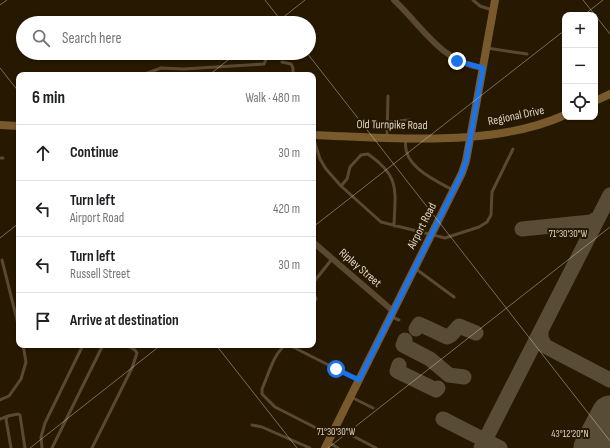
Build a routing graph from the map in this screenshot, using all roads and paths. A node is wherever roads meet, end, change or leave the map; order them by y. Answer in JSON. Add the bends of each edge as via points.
{"nodes":[{"id":1,"x":394,"y":0,"type":"edge"},
{"id":2,"x":473,"y":0,"type":"edge"},
{"id":3,"x":495,"y":0,"type":"edge"},
{"id":4,"x":493,"y":11,"type":"junction"},
{"id":5,"x":487,"y":48,"type":"junction"},
{"id":6,"x":527,"y":54,"type":"dead end"},
{"id":7,"x":266,"y":60,"type":"edge"},
{"id":8,"x":282,"y":62,"type":"dead end"},
{"id":9,"x":483,"y":68,"type":"junction"},
{"id":10,"x":150,"y":72,"type":"edge"},
{"id":11,"x":293,"y":72,"type":"edge"},
{"id":12,"x":610,"y":94,"type":"edge"},
{"id":13,"x":388,"y":96,"type":"dead end"},
{"id":14,"x":598,"y":100,"type":"edge"},
{"id":15,"x":562,"y":116,"type":"edge"},
{"id":16,"x":409,"y":120,"type":"dead end"},
{"id":17,"x":388,"y":122,"type":"junction"},
{"id":18,"x":0,"y":125,"type":"edge"},
{"id":19,"x":16,"y":126,"type":"edge"},
{"id":20,"x":316,"y":135,"type":"edge"},
{"id":21,"x":471,"y":137,"type":"junction"},
{"id":22,"x":387,"y":138,"type":"junction"},
{"id":23,"x":406,"y":138,"type":"junction"},
{"id":24,"x":316,"y":146,"type":"edge"},
{"id":25,"x":513,"y":149,"type":"dead end"},
{"id":26,"x":341,"y":186,"type":"junction"},
{"id":27,"x":453,"y":190,"type":"junction"},
{"id":28,"x":394,"y":226,"type":"junction"},
{"id":29,"x":432,"y":235,"type":"junction"},
{"id":30,"x":316,"y":245,"type":"edge"},
{"id":31,"x":332,"y":258,"type":"junction"},
{"id":32,"x":2,"y":260,"type":"dead end"},
{"id":33,"x":414,"y":268,"type":"junction"},
{"id":34,"x":316,"y":279,"type":"edge"},
{"id":35,"x":454,"y":297,"type":"dead end"},
{"id":36,"x":392,"y":313,"type":"junction"},
{"id":37,"x":16,"y":316,"type":"edge"},
{"id":38,"x":399,"y":320,"type":"dead end"},
{"id":39,"x":24,"y":348,"type":"edge"},
{"id":40,"x":82,"y":348,"type":"edge"},
{"id":41,"x":102,"y":348,"type":"edge"},
{"id":42,"x":131,"y":348,"type":"edge"},
{"id":43,"x":282,"y":348,"type":"edge"},
{"id":44,"x":293,"y":348,"type":"edge"},
{"id":45,"x":359,"y":380,"type":"junction"},
{"id":46,"x":351,"y":397,"type":"junction"},
{"id":47,"x":0,"y":400,"type":"edge"},
{"id":48,"x":373,"y":408,"type":"dead end"},
{"id":49,"x":8,"y":416,"type":"junction"},
{"id":50,"x":0,"y":419,"type":"edge"},
{"id":51,"x":252,"y":425,"type":"dead end"},
{"id":52,"x":336,"y":427,"type":"junction"},
{"id":53,"x":328,"y":442,"type":"edge"},
{"id":54,"x":11,"y":448,"type":"edge"},
{"id":55,"x":25,"y":448,"type":"edge"},
{"id":56,"x":42,"y":448,"type":"edge"},
{"id":57,"x":52,"y":448,"type":"edge"},
{"id":58,"x":92,"y":448,"type":"edge"},
{"id":59,"x":310,"y":448,"type":"edge"},
{"id":60,"x":338,"y":448,"type":"edge"},
{"id":61,"x":376,"y":448,"type":"edge"}],
"edges":[{"from":1,"to":9,"type":"street","via":[[447,54],[463,64]]},
{"from":2,"to":4,"type":"lane"},
{"from":3,"to":4,"type":"street","name":"Airport Road"},
{"from":4,"to":5,"type":"street","name":"Airport Road"},
{"from":5,"to":6,"type":"lane"},
{"from":5,"to":9,"type":"street","name":"Airport Road"},
{"from":7,"to":10,"type":"lane","via":[[264,64],[161,68]]},
{"from":8,"to":11,"type":"lane","via":[[291,64]]},
{"from":9,"to":21,"type":"street","name":"Airport Road"},
{"from":12,"to":14,"type":"street"},
{"from":13,"to":17,"type":"lane"},
{"from":15,"to":21,"type":"street","name":"Regional Drive","via":[[526,128]]},
{"from":16,"to":17,"type":"lane"},
{"from":17,"to":22,"type":"lane"},
{"from":18,"to":19,"type":"street"},
{"from":20,"to":22,"type":"street","name":"Old Turnpike Road"},
{"from":21,"to":23,"type":"street","name":"Old Turnpike Road"},
{"from":21,"to":27,"type":"street","name":"Airport Road","via":[[466,161]]},
{"from":22,"to":23,"type":"street","name":"Old Turnpike Road"},
{"from":23,"to":27,"type":"lane","via":[[404,148],[410,160],[424,174]]},
{"from":24,"to":26,"type":"lane","via":[[320,160]]},
{"from":25,"to":29,"type":"lane","via":[[492,192],[491,215],[487,222],[479,228],[445,238]]},
{"from":26,"to":28,"type":"lane","via":[[381,222]]},
{"from":26,"to":28,"type":"lane","via":[[347,179],[350,167],[361,155],[372,156],[392,176]]},
{"from":27,"to":29,"type":"street","name":"Airport Road"},
{"from":28,"to":29,"type":"lane","via":[[417,229]]},
{"from":29,"to":33,"type":"street","name":"Airport Road"},
{"from":30,"to":31,"type":"street","name":"Ripley Street"},
{"from":31,"to":34,"type":"lane"},
{"from":31,"to":36,"type":"street","name":"Ripley Street"},
{"from":32,"to":37,"type":"lane"},
{"from":33,"to":35,"type":"lane"},
{"from":33,"to":36,"type":"street","name":"Airport Road"},
{"from":36,"to":38,"type":"lane"},
{"from":36,"to":45,"type":"street","name":"Airport Road"},
{"from":39,"to":47,"type":"lane","via":[[26,362],[21,379],[9,396]]},
{"from":40,"to":56,"type":"lane","via":[[45,423],[41,437]]},
{"from":41,"to":57,"type":"lane"},
{"from":42,"to":58,"type":"lane","via":[[137,353],[132,368]]},
{"from":43,"to":53,"type":"lane","via":[[262,394],[275,407]]},
{"from":44,"to":45,"type":"lane"},
{"from":45,"to":46,"type":"street","name":"Airport Road"},
{"from":46,"to":48,"type":"lane"},
{"from":46,"to":52,"type":"street","name":"Airport Road"},
{"from":49,"to":50,"type":"lane"},
{"from":49,"to":54,"type":"lane","via":[[6,419]]},
{"from":49,"to":55,"type":"lane","via":[[20,415]]},
{"from":51,"to":59,"type":"lane"},
{"from":52,"to":53,"type":"street","name":"Airport Road"},
{"from":52,"to":61,"type":"lane"},
{"from":53,"to":60,"type":"lane"}]}
